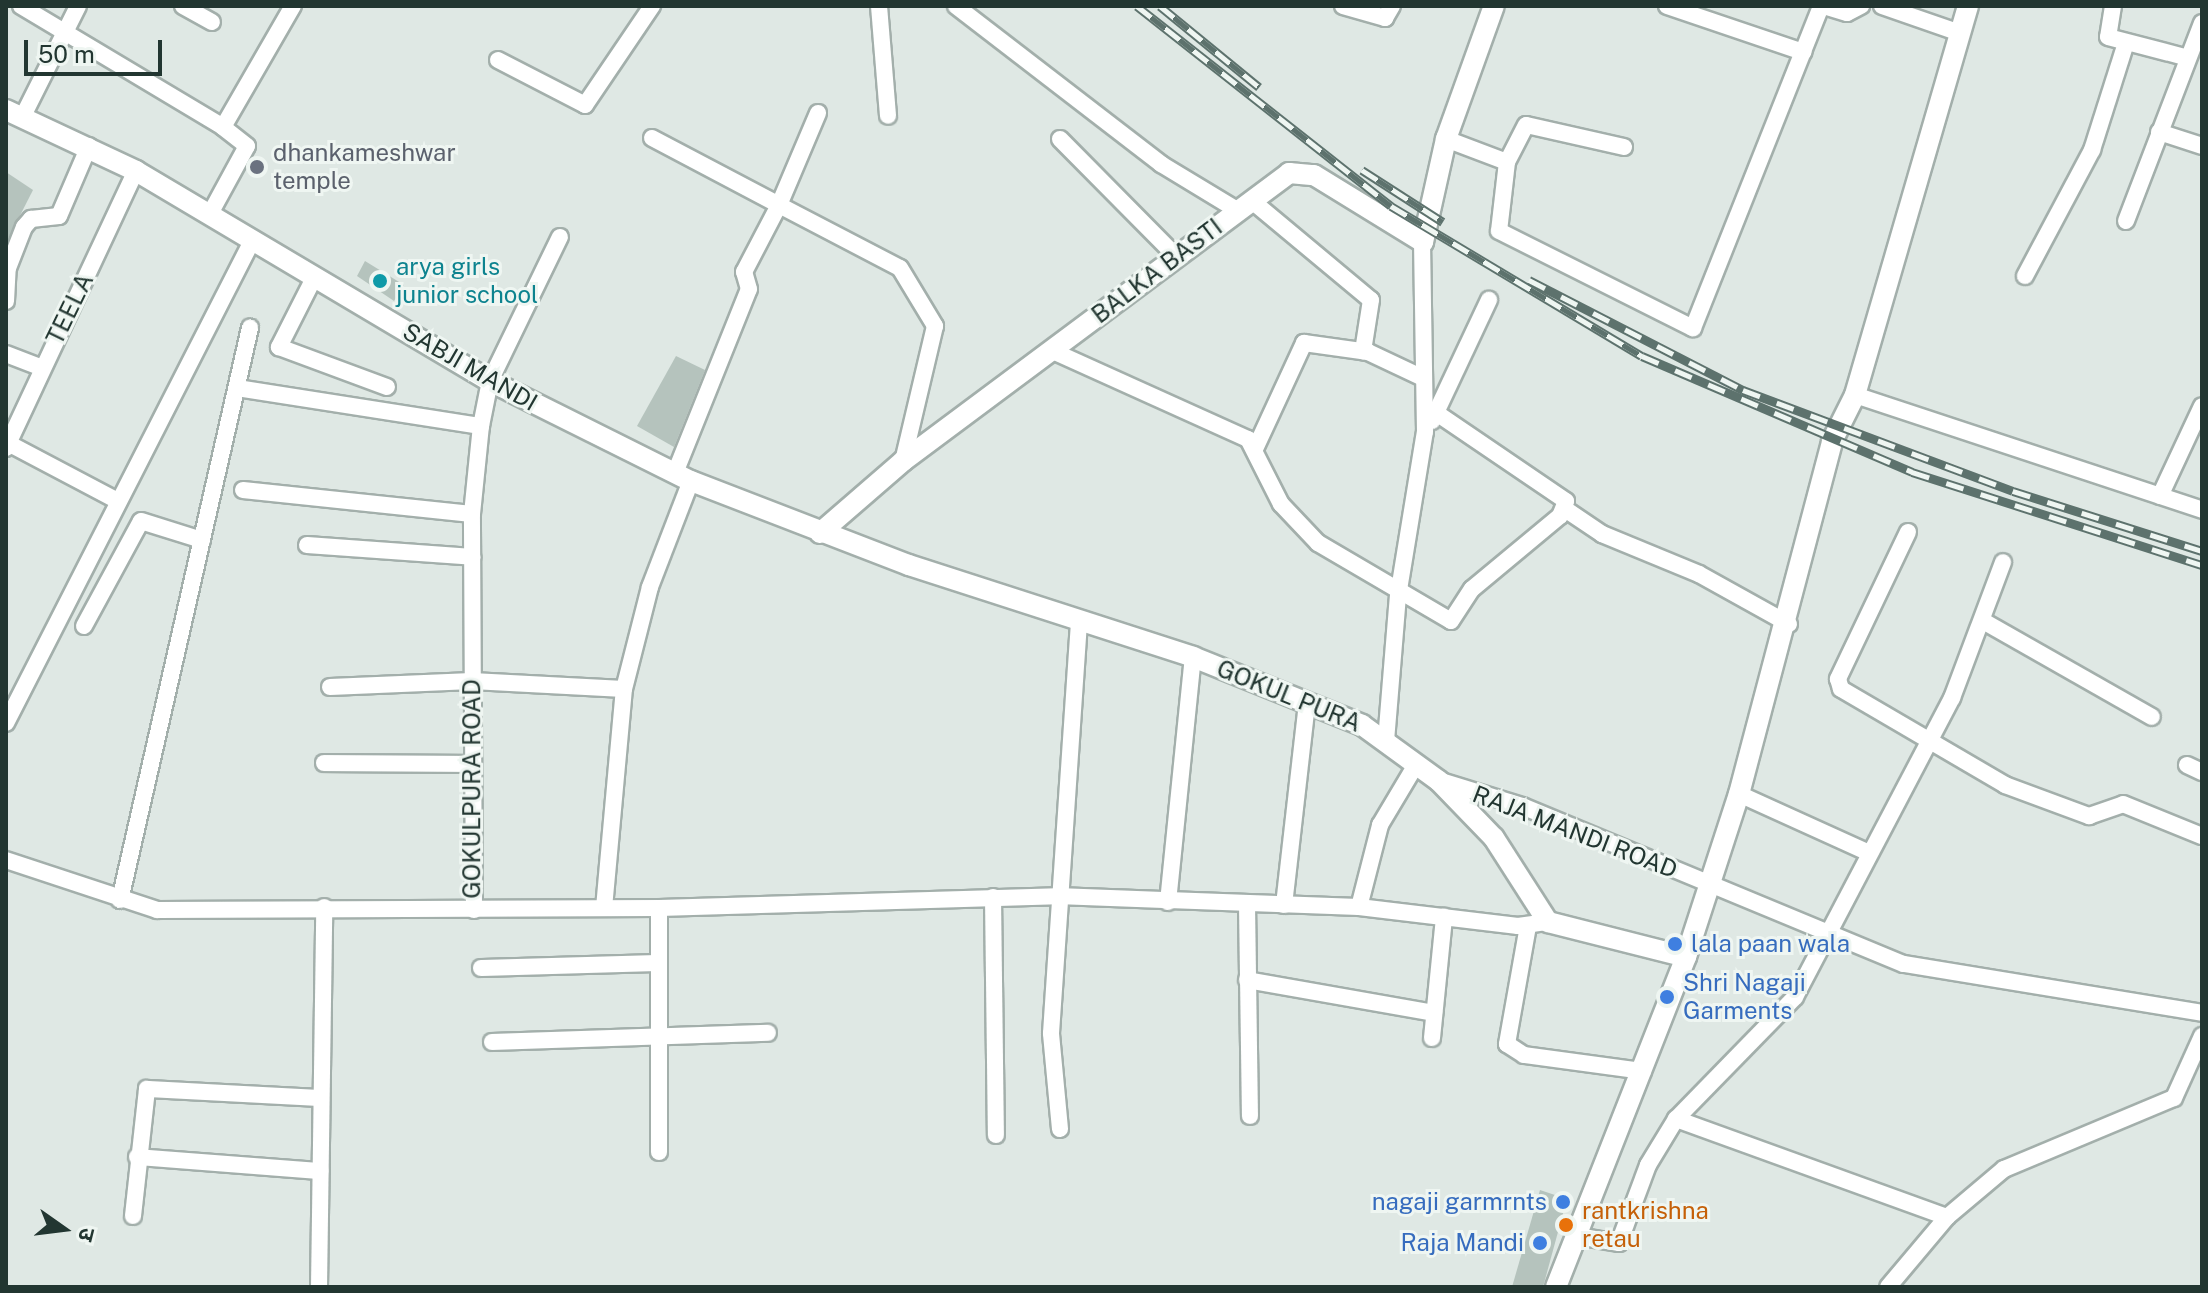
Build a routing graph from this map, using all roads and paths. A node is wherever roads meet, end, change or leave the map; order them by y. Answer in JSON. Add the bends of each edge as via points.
{"nodes":[{"id":1,"x":21,"y":6,"type":"edge"},
{"id":2,"x":78,"y":6,"type":"edge"},
{"id":3,"x":183,"y":6,"type":"edge"},
{"id":4,"x":293,"y":6,"type":"edge"},
{"id":5,"x":652,"y":6,"type":"edge"},
{"id":6,"x":879,"y":6,"type":"edge"},
{"id":7,"x":956,"y":6,"type":"edge"},
{"id":8,"x":1343,"y":6,"type":"edge"},
{"id":9,"x":1392,"y":6,"type":"edge"},
{"id":10,"x":1494,"y":6,"type":"edge"},
{"id":11,"x":1667,"y":6,"type":"edge"},
{"id":12,"x":1822,"y":6,"type":"edge"},
{"id":13,"x":1861,"y":6,"type":"edge"},
{"id":14,"x":1882,"y":6,"type":"edge"},
{"id":15,"x":1968,"y":6,"type":"edge"},
{"id":16,"x":2113,"y":6,"type":"edge"},
{"id":17,"x":212,"y":22,"type":"dead end"},
{"id":18,"x":2202,"y":23,"type":"edge"},
{"id":19,"x":65,"y":31,"type":"junction"},
{"id":20,"x":1960,"y":33,"type":"junction"},
{"id":21,"x":2126,"y":43,"type":"junction"},
{"id":22,"x":1803,"y":52,"type":"junction"},
{"id":23,"x":2185,"y":57,"type":"junction"},
{"id":24,"x":498,"y":60,"type":"dead end"},
{"id":25,"x":818,"y":113,"type":"dead end"},
{"id":26,"x":11,"y":116,"type":"edge"},
{"id":27,"x":888,"y":116,"type":"dead end"},
{"id":28,"x":223,"y":127,"type":"junction"},
{"id":29,"x":2159,"y":132,"type":"junction"},
{"id":30,"x":652,"y":138,"type":"dead end"},
{"id":31,"x":1060,"y":139,"type":"dead end"},
{"id":32,"x":1446,"y":139,"type":"junction"},
{"id":33,"x":89,"y":146,"type":"junction"},
{"id":34,"x":2202,"y":146,"type":"edge"},
{"id":35,"x":1624,"y":147,"type":"dead end"},
{"id":36,"x":1507,"y":162,"type":"junction"},
{"id":37,"x":136,"y":171,"type":"junction"},
{"id":38,"x":779,"y":205,"type":"junction"},
{"id":39,"x":1244,"y":205,"type":"junction"},
{"id":40,"x":211,"y":212,"type":"junction"},
{"id":41,"x":2126,"y":221,"type":"dead end"},
{"id":42,"x":560,"y":237,"type":"dead end"},
{"id":43,"x":253,"y":239,"type":"junction"},
{"id":44,"x":1422,"y":243,"type":"junction"},
{"id":45,"x":1174,"y":254,"type":"junction"},
{"id":46,"x":315,"y":276,"type":"junction"},
{"id":47,"x":2025,"y":276,"type":"dead end"},
{"id":48,"x":1489,"y":300,"type":"dead end"},
{"id":49,"x":6,"y":301,"type":"edge"},
{"id":50,"x":250,"y":328,"type":"dead end"},
{"id":51,"x":1363,"y":351,"type":"junction"},
{"id":52,"x":1055,"y":352,"type":"junction"},
{"id":53,"x":6,"y":354,"type":"edge"},
{"id":54,"x":42,"y":368,"type":"junction"},
{"id":55,"x":1423,"y":378,"type":"junction"},
{"id":56,"x":490,"y":381,"type":"junction"},
{"id":57,"x":387,"y":387,"type":"dead end"},
{"id":58,"x":237,"y":388,"type":"junction"},
{"id":59,"x":1855,"y":395,"type":"junction"},
{"id":60,"x":2202,"y":406,"type":"edge"},
{"id":61,"x":1438,"y":414,"type":"junction"},
{"id":62,"x":481,"y":426,"type":"junction"},
{"id":63,"x":1425,"y":432,"type":"junction"},
{"id":64,"x":7,"y":445,"type":"edge"},
{"id":65,"x":1255,"y":449,"type":"junction"},
{"id":66,"x":903,"y":461,"type":"junction"},
{"id":67,"x":683,"y":477,"type":"junction"},
{"id":68,"x":243,"y":490,"type":"dead end"},
{"id":69,"x":2160,"y":496,"type":"junction"},
{"id":70,"x":118,"y":501,"type":"junction"},
{"id":71,"x":1565,"y":509,"type":"junction"},
{"id":72,"x":2202,"y":510,"type":"edge"},
{"id":73,"x":472,"y":514,"type":"junction"},
{"id":74,"x":1908,"y":532,"type":"dead end"},
{"id":75,"x":820,"y":533,"type":"junction"},
{"id":76,"x":202,"y":540,"type":"junction"},
{"id":77,"x":307,"y":545,"type":"dead end"},
{"id":78,"x":473,"y":557,"type":"junction"},
{"id":79,"x":2003,"y":562,"type":"dead end"},
{"id":80,"x":1398,"y":596,"type":"junction"},
{"id":81,"x":1079,"y":621,"type":"junction"},
{"id":82,"x":1983,"y":621,"type":"junction"},
{"id":83,"x":1789,"y":624,"type":"junction"},
{"id":84,"x":84,"y":626,"type":"dead end"},
{"id":85,"x":1193,"y":657,"type":"junction"},
{"id":86,"x":472,"y":681,"type":"junction"},
{"id":87,"x":330,"y":687,"type":"dead end"},
{"id":88,"x":624,"y":689,"type":"junction"},
{"id":89,"x":1307,"y":702,"type":"junction"},
{"id":90,"x":2152,"y":717,"type":"dead end"},
{"id":91,"x":6,"y":723,"type":"edge"},
{"id":92,"x":1926,"y":739,"type":"junction"},
{"id":93,"x":1386,"y":741,"type":"junction"},
{"id":94,"x":324,"y":763,"type":"dead end"},
{"id":95,"x":472,"y":764,"type":"junction"},
{"id":96,"x":1414,"y":768,"type":"junction"},
{"id":97,"x":1439,"y":781,"type":"junction"},
{"id":98,"x":1739,"y":794,"type":"junction"},
{"id":99,"x":2202,"y":836,"type":"edge"},
{"id":100,"x":1869,"y":853,"type":"junction"},
{"id":101,"x":6,"y":860,"type":"edge"},
{"id":102,"x":1710,"y":883,"type":"junction"},
{"id":103,"x":1057,"y":896,"type":"junction"},
{"id":104,"x":993,"y":897,"type":"junction"},
{"id":105,"x":120,"y":900,"type":"junction"},
{"id":106,"x":1168,"y":902,"type":"junction"},
{"id":107,"x":1247,"y":904,"type":"junction"},
{"id":108,"x":1284,"y":905,"type":"junction"},
{"id":109,"x":324,"y":907,"type":"junction"},
{"id":110,"x":1359,"y":907,"type":"junction"},
{"id":111,"x":604,"y":908,"type":"junction"},
{"id":112,"x":659,"y":908,"type":"junction"},
{"id":113,"x":474,"y":910,"type":"junction"},
{"id":114,"x":1444,"y":917,"type":"junction"},
{"id":115,"x":1538,"y":924,"type":"junction"},
{"id":116,"x":1831,"y":934,"type":"junction"},
{"id":117,"x":1686,"y":957,"type":"junction"},
{"id":118,"x":658,"y":963,"type":"junction"},
{"id":119,"x":481,"y":968,"type":"dead end"},
{"id":120,"x":1247,"y":980,"type":"junction"},
{"id":121,"x":1434,"y":1013,"type":"junction"},
{"id":122,"x":2202,"y":1013,"type":"edge"},
{"id":123,"x":768,"y":1033,"type":"dead end"},
{"id":124,"x":2202,"y":1036,"type":"edge"},
{"id":125,"x":656,"y":1038,"type":"junction"},
{"id":126,"x":1432,"y":1038,"type":"dead end"},
{"id":127,"x":492,"y":1042,"type":"dead end"},
{"id":128,"x":1643,"y":1071,"type":"junction"},
{"id":129,"x":321,"y":1098,"type":"junction"},
{"id":130,"x":1250,"y":1116,"type":"dead end"},
{"id":131,"x":1676,"y":1119,"type":"junction"},
{"id":132,"x":1060,"y":1129,"type":"dead end"},
{"id":133,"x":996,"y":1135,"type":"dead end"},
{"id":134,"x":659,"y":1152,"type":"dead end"},
{"id":135,"x":137,"y":1157,"type":"junction"},
{"id":136,"x":320,"y":1171,"type":"junction"},
{"id":137,"x":133,"y":1216,"type":"dead end"},
{"id":138,"x":1947,"y":1217,"type":"junction"},
{"id":139,"x":1577,"y":1236,"type":"junction"},
{"id":140,"x":319,"y":1287,"type":"edge"},
{"id":141,"x":1556,"y":1287,"type":"edge"},
{"id":142,"x":1888,"y":1287,"type":"edge"}],
"edges":[{"from":1,"to":19,"type":"street"},
{"from":2,"to":19,"type":"street"},
{"from":3,"to":17,"type":"street"},
{"from":4,"to":28,"type":"street"},
{"from":5,"to":24,"type":"street","via":[[585,105]]},
{"from":6,"to":27,"type":"street"},
{"from":7,"to":39,"type":"street","via":[[1161,164]]},
{"from":8,"to":9,"type":"street","via":[[1385,18]]},
{"from":10,"to":32,"type":"street"},
{"from":11,"to":22,"type":"street"},
{"from":12,"to":13,"type":"street","via":[[1847,13]]},
{"from":12,"to":22,"type":"street"},
{"from":14,"to":20,"type":"street"},
{"from":15,"to":20,"type":"street"},
{"from":16,"to":21,"type":"street","via":[[2106,35]]},
{"from":18,"to":23,"type":"street"},
{"from":19,"to":26,"type":"street"},
{"from":19,"to":28,"type":"street"},
{"from":20,"to":59,"type":"street"},
{"from":21,"to":23,"type":"street"},
{"from":21,"to":47,"type":"street","via":[[2092,150]]},
{"from":22,"to":36,"type":"street","via":[[1693,328],[1499,231]]},
{"from":23,"to":29,"type":"street"},
{"from":25,"to":38,"type":"street"},
{"from":26,"to":33,"type":"street","name":"SABJI MANDI"},
{"from":28,"to":40,"type":"street","via":[[247,146]]},
{"from":29,"to":34,"type":"street"},
{"from":29,"to":41,"type":"street"},
{"from":30,"to":38,"type":"street"},
{"from":31,"to":45,"type":"street"},
{"from":32,"to":36,"type":"street"},
{"from":32,"to":44,"type":"street"},
{"from":33,"to":37,"type":"street","name":"SABJI MANDI"},
{"from":33,"to":49,"type":"street","via":[[59,216],[31,219],[24,227],[8,268]]},
{"from":35,"to":36,"type":"street","via":[[1531,123]]},
{"from":37,"to":40,"type":"street","name":"SABJI MANDI"},
{"from":37,"to":54,"type":"street","name":"TEELA"},
{"from":38,"to":66,"type":"street","via":[[900,268],[935,326]]},
{"from":38,"to":67,"type":"street","via":[[744,272],[749,289]]},
{"from":39,"to":44,"type":"street","name":"BALKA BASTI","via":[[1300,171]]},
{"from":39,"to":45,"type":"street","name":"BALKA BASTI"},
{"from":39,"to":51,"type":"street","via":[[1371,300]]},
{"from":40,"to":43,"type":"street","name":"SABJI MANDI"},
{"from":42,"to":56,"type":"street","name":"GOKULPURA ROAD"},
{"from":43,"to":46,"type":"street","name":"SABJI MANDI"},
{"from":43,"to":70,"type":"street"},
{"from":44,"to":55,"type":"street"},
{"from":45,"to":52,"type":"street","name":"BALKA BASTI"},
{"from":46,"to":56,"type":"street","name":"SABJI MANDI"},
{"from":46,"to":57,"type":"street","via":[[279,347]]},
{"from":48,"to":61,"type":"street"},
{"from":50,"to":58,"type":"street"},
{"from":51,"to":55,"type":"street"},
{"from":51,"to":65,"type":"street","via":[[1304,343]]},
{"from":52,"to":65,"type":"street","via":[[1244,436]]},
{"from":52,"to":66,"type":"street","name":"BALKA BASTI"},
{"from":53,"to":54,"type":"street"},
{"from":54,"to":64,"type":"street","name":"TEELA"},
{"from":55,"to":63,"type":"street"},
{"from":56,"to":62,"type":"street","name":"GOKULPURA ROAD"},
{"from":56,"to":67,"type":"street","name":"SABJI MANDI"},
{"from":58,"to":62,"type":"street"},
{"from":58,"to":76,"type":"street"},
{"from":59,"to":69,"type":"street"},
{"from":59,"to":83,"type":"street","via":[[1832,441]]},
{"from":60,"to":69,"type":"street"},
{"from":61,"to":63,"type":"street"},
{"from":61,"to":71,"type":"street","via":[[1562,494]]},
{"from":62,"to":73,"type":"street","name":"GOKULPURA ROAD"},
{"from":63,"to":80,"type":"street"},
{"from":64,"to":70,"type":"street"},
{"from":65,"to":80,"type":"street","via":[[1291,516]]},
{"from":66,"to":75,"type":"street","name":"BALKA BASTI"},
{"from":67,"to":75,"type":"street","name":"SABJI MANDI"},
{"from":67,"to":88,"type":"street"},
{"from":68,"to":73,"type":"street"},
{"from":69,"to":72,"type":"street"},
{"from":70,"to":91,"type":"street"},
{"from":71,"to":80,"type":"street","via":[[1472,589],[1451,621]]},
{"from":71,"to":83,"type":"street","via":[[1602,534],[1699,574]]},
{"from":73,"to":78,"type":"street","name":"GOKULPURA ROAD"},
{"from":74,"to":92,"type":"street","via":[[1838,684]]},
{"from":75,"to":81,"type":"street","name":"GOKUL PURA"},
{"from":76,"to":84,"type":"street","via":[[141,521]]},
{"from":76,"to":105,"type":"street"},
{"from":77,"to":78,"type":"street"},
{"from":78,"to":86,"type":"street","name":"GOKULPURA ROAD"},
{"from":79,"to":82,"type":"street"},
{"from":80,"to":93,"type":"street"},
{"from":81,"to":85,"type":"street","name":"GOKUL PURA"},
{"from":81,"to":103,"type":"street"},
{"from":82,"to":90,"type":"street"},
{"from":82,"to":92,"type":"street","via":[[1952,698]]},
{"from":83,"to":98,"type":"street"},
{"from":85,"to":89,"type":"street","name":"GOKUL PURA"},
{"from":85,"to":106,"type":"street"},
{"from":86,"to":87,"type":"street"},
{"from":86,"to":88,"type":"street"},
{"from":86,"to":95,"type":"street","name":"GOKULPURA ROAD"},
{"from":88,"to":111,"type":"street"},
{"from":89,"to":93,"type":"street","name":"GOKUL PURA"},
{"from":89,"to":108,"type":"street"},
{"from":92,"to":99,"type":"street","via":[[2005,785],[2089,816],[2123,804]]},
{"from":92,"to":100,"type":"street"},
{"from":93,"to":96,"type":"street","name":"GOKUL PURA"},
{"from":94,"to":95,"type":"street"},
{"from":95,"to":113,"type":"street","name":"GOKULPURA ROAD"},
{"from":96,"to":97,"type":"street","name":"GOKUL PURA"},
{"from":96,"to":110,"type":"street","via":[[1380,825]]},
{"from":97,"to":102,"type":"street","name":"RAJA MANDI ROAD","via":[[1522,806]]},
{"from":97,"to":115,"type":"street","name":"GOKUL PURA","via":[[1494,838]]},
{"from":98,"to":100,"type":"street"},
{"from":98,"to":102,"type":"street"},
{"from":100,"to":116,"type":"street"},
{"from":101,"to":105,"type":"street","name":"GOKULPURA ROAD","via":[[69,876]]},
{"from":102,"to":116,"type":"street","name":"RAJA MANDI ROAD"},
{"from":102,"to":117,"type":"street"},
{"from":103,"to":104,"type":"street"},
{"from":103,"to":106,"type":"street"},
{"from":103,"to":132,"type":"street","via":[[1051,1033]]},
{"from":104,"to":112,"type":"street"},
{"from":104,"to":133,"type":"street"},
{"from":105,"to":109,"type":"street","name":"GOKULPURA ROAD","via":[[157,910]]},
{"from":106,"to":107,"type":"street"},
{"from":107,"to":108,"type":"street"},
{"from":107,"to":120,"type":"street"},
{"from":108,"to":110,"type":"street"},
{"from":109,"to":113,"type":"street","name":"GOKULPURA ROAD"},
{"from":109,"to":129,"type":"street"},
{"from":110,"to":114,"type":"street"},
{"from":111,"to":112,"type":"street"},
{"from":111,"to":113,"type":"street"},
{"from":112,"to":118,"type":"street"},
{"from":114,"to":115,"type":"street"},
{"from":114,"to":121,"type":"street"},
{"from":115,"to":117,"type":"street"},
{"from":115,"to":128,"type":"street","via":[[1507,1044],[1524,1055]]},
{"from":116,"to":122,"type":"street","name":"RAJA MANDI ROAD","via":[[1934,971]]},
{"from":116,"to":131,"type":"street","via":[[1771,1027]]},
{"from":117,"to":128,"type":"street"},
{"from":118,"to":119,"type":"street"},
{"from":118,"to":125,"type":"street"},
{"from":120,"to":121,"type":"street"},
{"from":120,"to":130,"type":"street"},
{"from":121,"to":126,"type":"street"},
{"from":123,"to":125,"type":"street"},
{"from":124,"to":138,"type":"street","via":[[2174,1098],[2039,1150]]},
{"from":125,"to":127,"type":"street"},
{"from":125,"to":134,"type":"street"},
{"from":128,"to":139,"type":"street"},
{"from":129,"to":135,"type":"street","via":[[147,1089]]},
{"from":129,"to":136,"type":"street"},
{"from":131,"to":138,"type":"street"},
{"from":131,"to":139,"type":"street","via":[[1648,1165],[1619,1243]]},
{"from":135,"to":136,"type":"street"},
{"from":135,"to":137,"type":"street"},
{"from":136,"to":140,"type":"street"},
{"from":138,"to":142,"type":"street"},
{"from":139,"to":141,"type":"street"}]}
